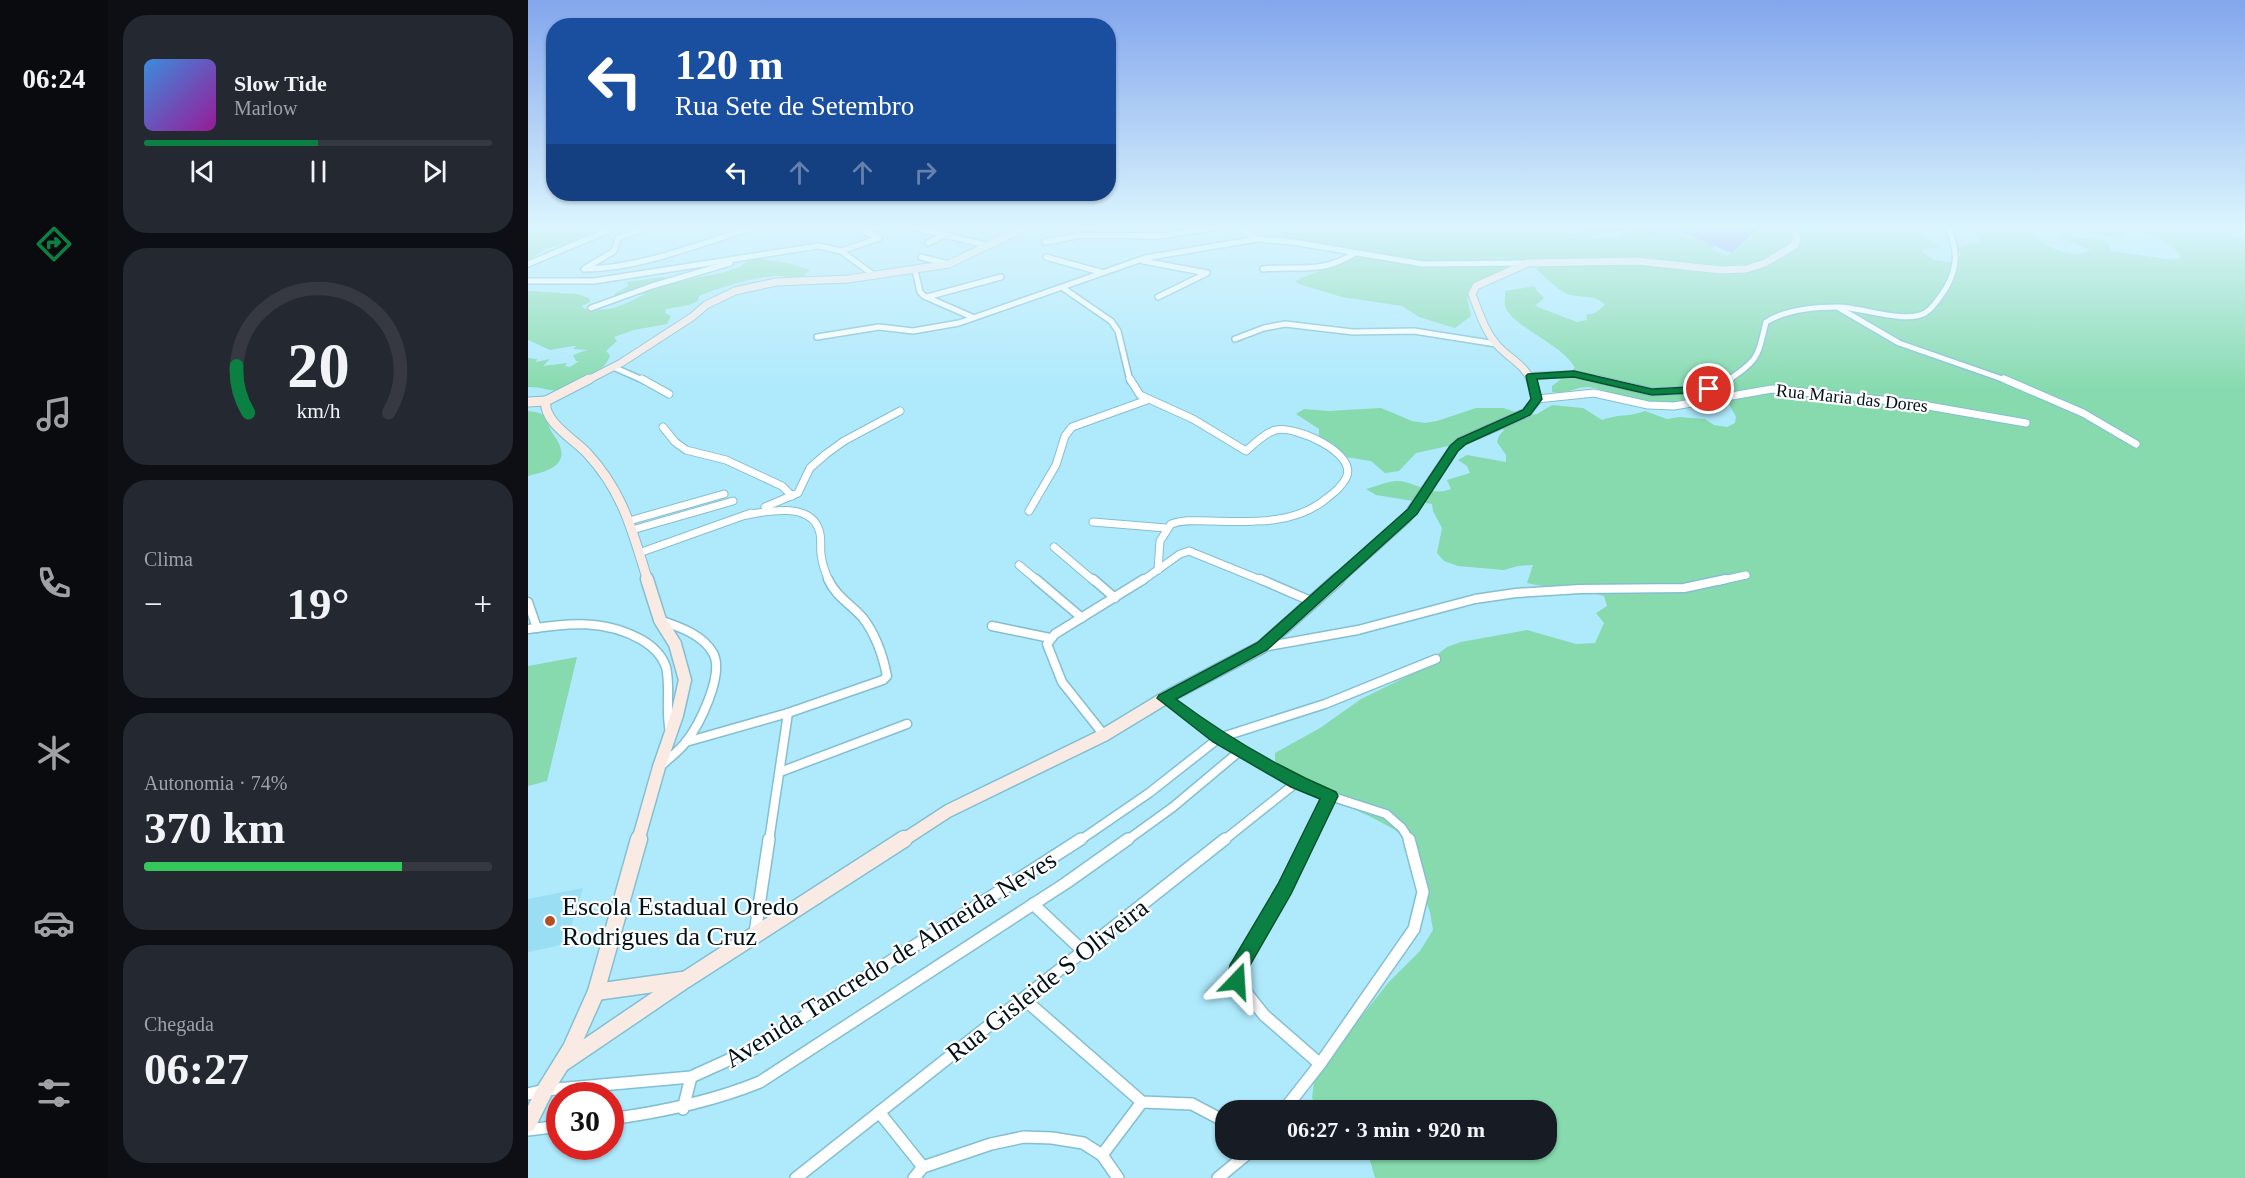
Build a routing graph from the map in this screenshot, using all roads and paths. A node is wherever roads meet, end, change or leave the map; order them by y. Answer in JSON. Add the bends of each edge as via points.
{"nodes":[{"id":1,"x":528,"y":281,"type":"edge"},
{"id":2,"x":594,"y":281,"type":"edge"},
{"id":3,"x":669,"y":281,"type":"edge"},
{"id":4,"x":793,"y":281,"type":"edge"},
{"id":5,"x":917,"y":281,"type":"edge"},
{"id":6,"x":986,"y":281,"type":"edge"},
{"id":7,"x":1079,"y":281,"type":"edge"},
{"id":8,"x":1191,"y":281,"type":"edge"},
{"id":9,"x":1485,"y":281,"type":"edge"},
{"id":10,"x":1949,"y":281,"type":"edge"},
{"id":11,"x":1063,"y":288,"type":"junction"},
{"id":12,"x":927,"y":297,"type":"junction"},
{"id":13,"x":1158,"y":297,"type":"dead end"},
{"id":14,"x":1838,"y":307,"type":"junction"},
{"id":15,"x":591,"y":308,"type":"dead end"},
{"id":16,"x":972,"y":317,"type":"junction"},
{"id":17,"x":817,"y":337,"type":"dead end"},
{"id":18,"x":1235,"y":339,"type":"dead end"},
{"id":19,"x":1496,"y":344,"type":"junction"},
{"id":20,"x":613,"y":367,"type":"junction"},
{"id":21,"x":1531,"y":376,"type":"junction"},
{"id":22,"x":669,"y":394,"type":"dead end"},
{"id":23,"x":1537,"y":399,"type":"junction"},
{"id":24,"x":1147,"y":400,"type":"junction"},
{"id":25,"x":546,"y":401,"type":"junction"},
{"id":26,"x":528,"y":402,"type":"edge"},
{"id":27,"x":900,"y":411,"type":"dead end"},
{"id":28,"x":2026,"y":423,"type":"dead end"},
{"id":29,"x":663,"y":427,"type":"dead end"},
{"id":30,"x":2136,"y":444,"type":"dead end"},
{"id":31,"x":724,"y":495,"type":"dead end"},
{"id":32,"x":792,"y":496,"type":"junction"},
{"id":33,"x":733,"y":501,"type":"dead end"},
{"id":34,"x":1029,"y":511,"type":"dead end"},
{"id":35,"x":747,"y":515,"type":"junction"},
{"id":36,"x":1093,"y":522,"type":"dead end"},
{"id":37,"x":631,"y":525,"type":"junction"},
{"id":38,"x":1166,"y":528,"type":"junction"},
{"id":39,"x":1054,"y":547,"type":"dead end"},
{"id":40,"x":639,"y":553,"type":"junction"},
{"id":41,"x":1019,"y":565,"type":"dead end"},
{"id":42,"x":1158,"y":570,"type":"junction"},
{"id":43,"x":1746,"y":575,"type":"dead end"},
{"id":44,"x":1115,"y":598,"type":"junction"},
{"id":45,"x":528,"y":602,"type":"edge"},
{"id":46,"x":1313,"y":602,"type":"junction"},
{"id":47,"x":1082,"y":618,"type":"junction"},
{"id":48,"x":660,"y":620,"type":"junction"},
{"id":49,"x":992,"y":626,"type":"dead end"},
{"id":50,"x":532,"y":629,"type":"edge"},
{"id":51,"x":1050,"y":638,"type":"junction"},
{"id":52,"x":1262,"y":647,"type":"junction"},
{"id":53,"x":1436,"y":659,"type":"dead end"},
{"id":54,"x":1165,"y":698,"type":"junction"},
{"id":55,"x":788,"y":713,"type":"junction"},
{"id":56,"x":907,"y":724,"type":"dead end"},
{"id":57,"x":670,"y":732,"type":"junction"},
{"id":58,"x":1104,"y":735,"type":"junction"},
{"id":59,"x":1219,"y":738,"type":"junction"},
{"id":60,"x":686,"y":742,"type":"junction"},
{"id":61,"x":1241,"y":750,"type":"junction"},
{"id":62,"x":659,"y":767,"type":"junction"},
{"id":63,"x":780,"y":772,"type":"junction"},
{"id":64,"x":1297,"y":782,"type":"junction"},
{"id":65,"x":1330,"y":796,"type":"junction"},
{"id":66,"x":1033,"y":904,"type":"junction"},
{"id":67,"x":755,"y":934,"type":"junction"},
{"id":68,"x":1084,"y":951,"type":"junction"},
{"id":69,"x":685,"y":980,"type":"junction"},
{"id":70,"x":596,"y":992,"type":"junction"},
{"id":71,"x":1024,"y":999,"type":"junction"},
{"id":72,"x":563,"y":1063,"type":"junction"},
{"id":73,"x":1320,"y":1064,"type":"junction"},
{"id":74,"x":692,"y":1077,"type":"junction"},
{"id":75,"x":545,"y":1090,"type":"junction"},
{"id":76,"x":528,"y":1094,"type":"edge"},
{"id":77,"x":1292,"y":1100,"type":"edge"},
{"id":78,"x":1142,"y":1102,"type":"junction"},
{"id":79,"x":683,"y":1109,"type":"junction"},
{"id":80,"x":879,"y":1113,"type":"junction"},
{"id":81,"x":1215,"y":1116,"type":"edge"},
{"id":82,"x":624,"y":1117,"type":"edge"},
{"id":83,"x":528,"y":1124,"type":"edge"},
{"id":84,"x":546,"y":1128,"type":"edge"},
{"id":85,"x":528,"y":1130,"type":"edge"},
{"id":86,"x":1102,"y":1155,"type":"junction"},
{"id":87,"x":1239,"y":1160,"type":"edge"},
{"id":88,"x":923,"y":1167,"type":"junction"},
{"id":89,"x":796,"y":1178,"type":"edge"},
{"id":90,"x":914,"y":1178,"type":"edge"},
{"id":91,"x":1118,"y":1178,"type":"edge"},
{"id":92,"x":1218,"y":1178,"type":"edge"}],
"edges":[{"from":1,"to":2,"type":"street"},
{"from":3,"to":15,"type":"street"},
{"from":4,"to":20,"type":"street","via":[[735,291],[706,305]]},
{"from":5,"to":12,"type":"street","via":[[920,292]]},
{"from":6,"to":12,"type":"street"},
{"from":7,"to":11,"type":"street"},
{"from":8,"to":13,"type":"street"},
{"from":9,"to":19,"type":"street","via":[[1473,290],[1476,305]]},
{"from":10,"to":14,"type":"street","via":[[1925,313],[1906,316]]},
{"from":11,"to":16,"type":"street"},
{"from":11,"to":24,"type":"street","via":[[1111,321],[1118,331],[1130,380]]},
{"from":12,"to":16,"type":"street"},
{"from":14,"to":21,"type":"street","via":[[1771,318],[1766,322],[1752,364],[1709,389],[1652,392],[1574,374]]},
{"from":14,"to":30,"type":"street","via":[[1899,343],[2006,380],[2083,413]]},
{"from":16,"to":17,"type":"street","via":[[933,328],[909,331],[879,327]]},
{"from":18,"to":19,"type":"street","via":[[1285,324],[1353,332],[1414,331]]},
{"from":19,"to":21,"type":"street"},
{"from":20,"to":22,"type":"street"},
{"from":20,"to":25,"type":"street"},
{"from":21,"to":23,"type":"street"},
{"from":23,"to":28,"type":"street","name":"Rua Maria das Dores","via":[[1594,393],[1638,404],[1674,406],[1772,389],[1911,403]]},
{"from":23,"to":46,"type":"street","via":[[1526,413],[1454,448],[1413,511]]},
{"from":24,"to":34,"type":"street","via":[[1072,427],[1056,465]]},
{"from":24,"to":38,"type":"street","via":[[1178,411],[1246,451],[1280,429],[1335,449],[1347,464],[1348,475],[1343,484],[1309,511],[1243,522],[1175,522]]},
{"from":25,"to":26,"type":"street"},
{"from":25,"to":37,"type":"street","via":[[551,419],[605,472]]},
{"from":27,"to":32,"type":"street","via":[[826,454],[810,468],[801,490]]},
{"from":29,"to":32,"type":"street","via":[[686,450],[726,460],[782,486]]},
{"from":31,"to":37,"type":"street"},
{"from":32,"to":35,"type":"street"},
{"from":33,"to":37,"type":"street"},
{"from":35,"to":40,"type":"street"},
{"from":35,"to":55,"type":"street","via":[[780,509],[818,526],[821,556],[831,586],[870,628],[886,671],[883,680]]},
{"from":36,"to":38,"type":"street"},
{"from":37,"to":40,"type":"street"},
{"from":38,"to":42,"type":"street","via":[[1160,541]]},
{"from":39,"to":44,"type":"street"},
{"from":40,"to":48,"type":"street"},
{"from":41,"to":47,"type":"street"},
{"from":42,"to":44,"type":"street"},
{"from":42,"to":46,"type":"street","via":[[1189,551]]},
{"from":43,"to":52,"type":"street","via":[[1684,588],[1580,589],[1475,599],[1358,630]]},
{"from":44,"to":47,"type":"street"},
{"from":45,"to":50,"type":"street"},
{"from":46,"to":52,"type":"street"},
{"from":47,"to":51,"type":"street"},
{"from":48,"to":57,"type":"street","via":[[675,644],[686,680]]},
{"from":48,"to":60,"type":"street","via":[[681,627],[704,642],[716,661],[714,680]]},
{"from":49,"to":51,"type":"street"},
{"from":50,"to":57,"type":"street","via":[[574,622],[603,623],[633,633],[656,648],[666,666],[666,718]]},
{"from":51,"to":58,"type":"street","via":[[1048,648],[1055,668],[1072,699]]},
{"from":52,"to":54,"type":"street"},
{"from":53,"to":59,"type":"street","via":[[1325,704]]},
{"from":54,"to":58,"type":"street"},
{"from":54,"to":59,"type":"street"},
{"from":55,"to":60,"type":"street"},
{"from":55,"to":63,"type":"street"},
{"from":56,"to":63,"type":"street"},
{"from":57,"to":62,"type":"street"},
{"from":58,"to":67,"type":"street","via":[[948,811]]},
{"from":59,"to":61,"type":"street"},
{"from":59,"to":74,"type":"street","name":"Avenida Tancredo de Almeida Neves","via":[[1149,793],[1042,865],[754,1048]]},
{"from":60,"to":62,"type":"street"},
{"from":61,"to":64,"type":"street"},
{"from":61,"to":66,"type":"street","name":"Avenida Tancredo de Almeida Neves","via":[[1173,807]]},
{"from":62,"to":70,"type":"street"},
{"from":63,"to":67,"type":"street"},
{"from":64,"to":65,"type":"street"},
{"from":64,"to":68,"type":"street","name":"Rua Gisleide S Oliveira"},
{"from":65,"to":73,"type":"street","via":[[1285,889],[1240,965],[1237,981],[1267,1018]]},
{"from":65,"to":73,"type":"street","via":[[1386,814],[1402,828],[1411,843],[1423,891],[1414,928]]},
{"from":66,"to":68,"type":"street"},
{"from":66,"to":79,"type":"street","name":"Avenida Tancredo de Almeida Neves","via":[[760,1082]]},
{"from":67,"to":69,"type":"street"},
{"from":68,"to":71,"type":"street","name":"Rua Gisleide S Oliveira"},
{"from":69,"to":70,"type":"street"},
{"from":69,"to":72,"type":"street"},
{"from":70,"to":72,"type":"street"},
{"from":71,"to":78,"type":"street"},
{"from":71,"to":80,"type":"street","name":"Rua Gisleide S Oliveira"},
{"from":72,"to":75,"type":"street"},
{"from":73,"to":77,"type":"street"},
{"from":74,"to":75,"type":"street","name":"Avenida Tancredo de Almeida Neves"},
{"from":74,"to":79,"type":"street"},
{"from":75,"to":76,"type":"street","name":"Avenida Tancredo de Almeida Neves"},
{"from":75,"to":83,"type":"street"},
{"from":78,"to":81,"type":"street","via":[[1192,1104]]},
{"from":78,"to":86,"type":"street"},
{"from":79,"to":82,"type":"street","name":"Avenida Tancredo de Almeida Neves"},
{"from":80,"to":88,"type":"street"},
{"from":80,"to":89,"type":"street","name":"Rua Gisleide S Oliveira"},
{"from":84,"to":85,"type":"street"},
{"from":86,"to":88,"type":"street","via":[[1083,1143],[1024,1137]]},
{"from":86,"to":91,"type":"street"},
{"from":87,"to":92,"type":"street"},
{"from":88,"to":90,"type":"street"}]}
